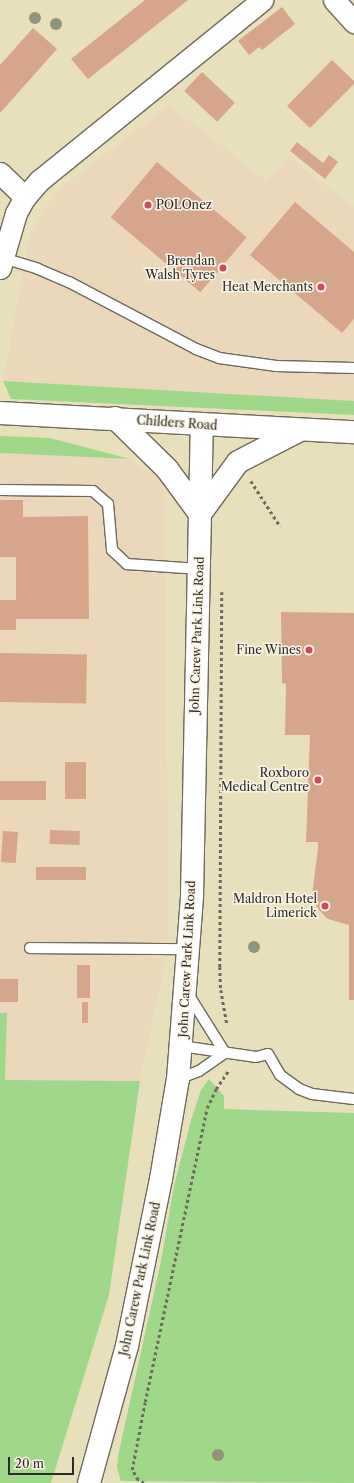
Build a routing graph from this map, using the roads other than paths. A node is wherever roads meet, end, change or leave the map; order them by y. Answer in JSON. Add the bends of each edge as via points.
{"nodes":[{"id":1,"x":262,"y":0,"type":"edge"},
{"id":2,"x":334,"y":0,"type":"edge"},
{"id":3,"x":354,"y":22,"type":"edge"},
{"id":4,"x":0,"y":173,"type":"edge"},
{"id":5,"x":25,"y":197,"type":"junction"},
{"id":6,"x":6,"y":233,"type":"edge"},
{"id":7,"x":1,"y":263,"type":"edge"},
{"id":8,"x":354,"y":368,"type":"edge"},
{"id":9,"x":0,"y":413,"type":"edge"},
{"id":10,"x":115,"y":418,"type":"junction"},
{"id":11,"x":202,"y":425,"type":"junction"},
{"id":12,"x":301,"y":429,"type":"junction"},
{"id":13,"x":354,"y":432,"type":"edge"},
{"id":14,"x":0,"y":490,"type":"edge"},
{"id":15,"x":200,"y":514,"type":"junction"},
{"id":16,"x":199,"y":569,"type":"junction"},
{"id":17,"x":30,"y":948,"type":"dead end"},
{"id":18,"x":188,"y":949,"type":"junction"},
{"id":19,"x":185,"y":988,"type":"junction"},
{"id":20,"x":182,"y":1046,"type":"junction"},
{"id":21,"x":229,"y":1053,"type":"junction"},
{"id":22,"x":178,"y":1079,"type":"junction"},
{"id":23,"x":354,"y":1099,"type":"edge"},
{"id":24,"x":89,"y":1483,"type":"edge"}],
"edges":[{"from":1,"to":5,"type":"street","via":[[58,165]]},
{"from":2,"to":3,"type":"street"},
{"from":4,"to":5,"type":"street"},
{"from":5,"to":6,"type":"street"},
{"from":6,"to":7,"type":"street"},
{"from":7,"to":8,"type":"lane","via":[[38,268],[196,349],[219,358],[276,366]]},
{"from":9,"to":10,"type":"main road","name":"Childers Road"},
{"from":10,"to":11,"type":"main road","name":"Childers Road"},
{"from":10,"to":15,"type":"main road","via":[[167,469]]},
{"from":11,"to":12,"type":"main road","name":"Childers Road"},
{"from":11,"to":15,"type":"main road","name":"John Carew Park Link Road"},
{"from":12,"to":13,"type":"main road","name":"Childers Road"},
{"from":12,"to":15,"type":"main road","via":[[238,462]]},
{"from":14,"to":16,"type":"lane","via":[[93,491],[108,504],[112,550],[127,564]]},
{"from":15,"to":16,"type":"main road","name":"John Carew Park Link Road"},
{"from":16,"to":18,"type":"main road","name":"John Carew Park Link Road","via":[[192,895]]},
{"from":17,"to":18,"type":"lane"},
{"from":18,"to":19,"type":"main road","name":"John Carew Park Link Road"},
{"from":19,"to":20,"type":"main road","name":"John Carew Park Link Road"},
{"from":19,"to":21,"type":"lane"},
{"from":20,"to":21,"type":"lane"},
{"from":20,"to":22,"type":"main road","name":"John Carew Park Link Road"},
{"from":21,"to":22,"type":"lane","via":[[199,1072]]},
{"from":21,"to":23,"type":"lane","via":[[256,1057],[268,1054],[280,1075],[299,1089],[312,1094]]},
{"from":22,"to":24,"type":"main road","name":"John Carew Park Link Road","via":[[161,1179],[127,1346]]}]}
